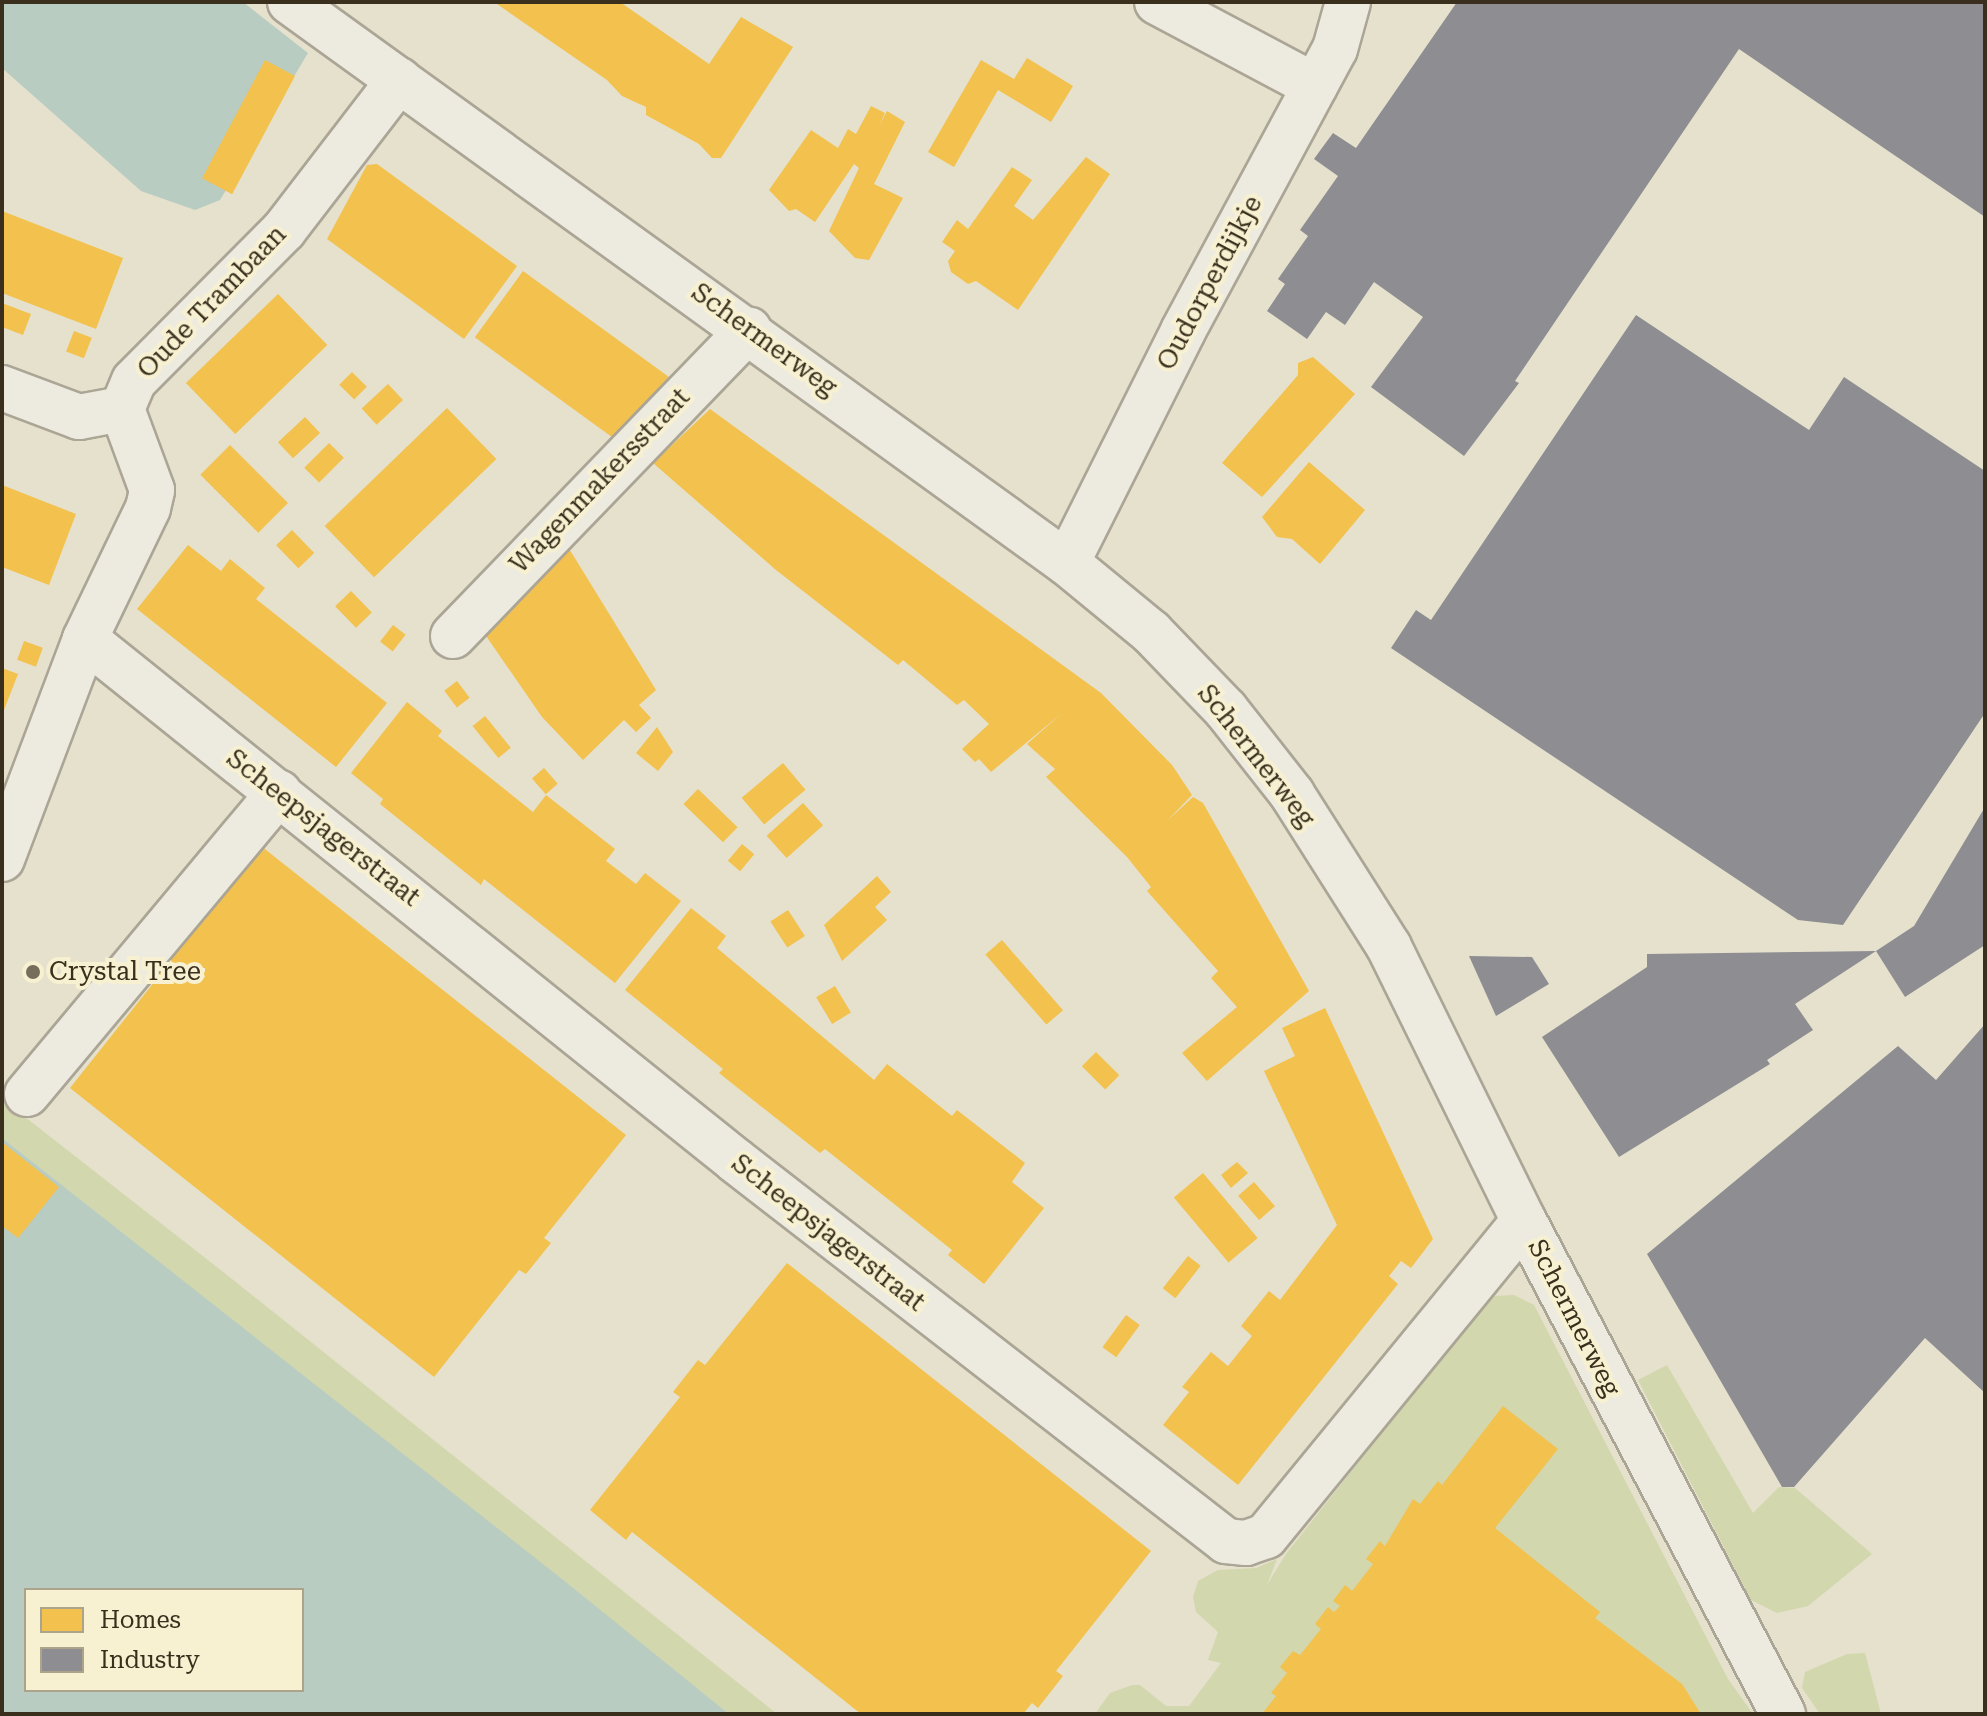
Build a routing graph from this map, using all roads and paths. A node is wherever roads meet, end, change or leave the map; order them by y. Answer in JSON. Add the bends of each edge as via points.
{"nodes":[{"id":1,"x":290,"y":2,"type":"edge"},
{"id":2,"x":1157,"y":2,"type":"edge"},
{"id":3,"x":1348,"y":2,"type":"edge"},
{"id":4,"x":399,"y":80,"type":"junction"},
{"id":5,"x":1315,"y":86,"type":"junction"},
{"id":6,"x":749,"y":329,"type":"junction"},
{"id":7,"x":2,"y":388,"type":"edge"},
{"id":8,"x":122,"y":409,"type":"junction"},
{"id":9,"x":1067,"y":563,"type":"junction"},
{"id":10,"x":453,"y":636,"type":"dead end"},
{"id":11,"x":85,"y":639,"type":"junction"},
{"id":12,"x":279,"y":793,"type":"junction"},
{"id":13,"x":2,"y":859,"type":"edge"},
{"id":14,"x":27,"y":1094,"type":"dead end"},
{"id":15,"x":1524,"y":1221,"type":"junction"},
{"id":16,"x":1783,"y":1714,"type":"edge"}],
"edges":[{"from":1,"to":4,"type":"street","name":"Schermerweg"},
{"from":2,"to":5,"type":"street"},
{"from":3,"to":5,"type":"street","name":"Oudorperdijkje","via":[[1335,49]]},
{"from":4,"to":6,"type":"street","name":"Schermerweg"},
{"from":4,"to":8,"type":"street","name":"Oude Trambaan","via":[[284,230],[134,381]]},
{"from":5,"to":9,"type":"street","name":"Oudorperdijkje","via":[[1183,331]]},
{"from":6,"to":9,"type":"street","name":"Schermerweg"},
{"from":6,"to":10,"type":"street","name":"Wagenmakersstraat"},
{"from":7,"to":8,"type":"street","via":[[79,417]]},
{"from":8,"to":11,"type":"street","name":"Oude Trambaan","via":[[152,490]]},
{"from":9,"to":15,"type":"street","name":"Schermerweg","via":[[1151,632],[1226,710],[1292,794],[1389,947]]},
{"from":11,"to":12,"type":"street","name":"Scheepsjagerstraat"},
{"from":11,"to":13,"type":"street","name":"Oude Trambaan"},
{"from":12,"to":14,"type":"street"},
{"from":12,"to":15,"type":"street","name":"Scheepsjagerstraat","via":[[736,1161],[1226,1541],[1246,1543],[1266,1536]]},
{"from":15,"to":16,"type":"street","name":"Schermerweg"}]}
